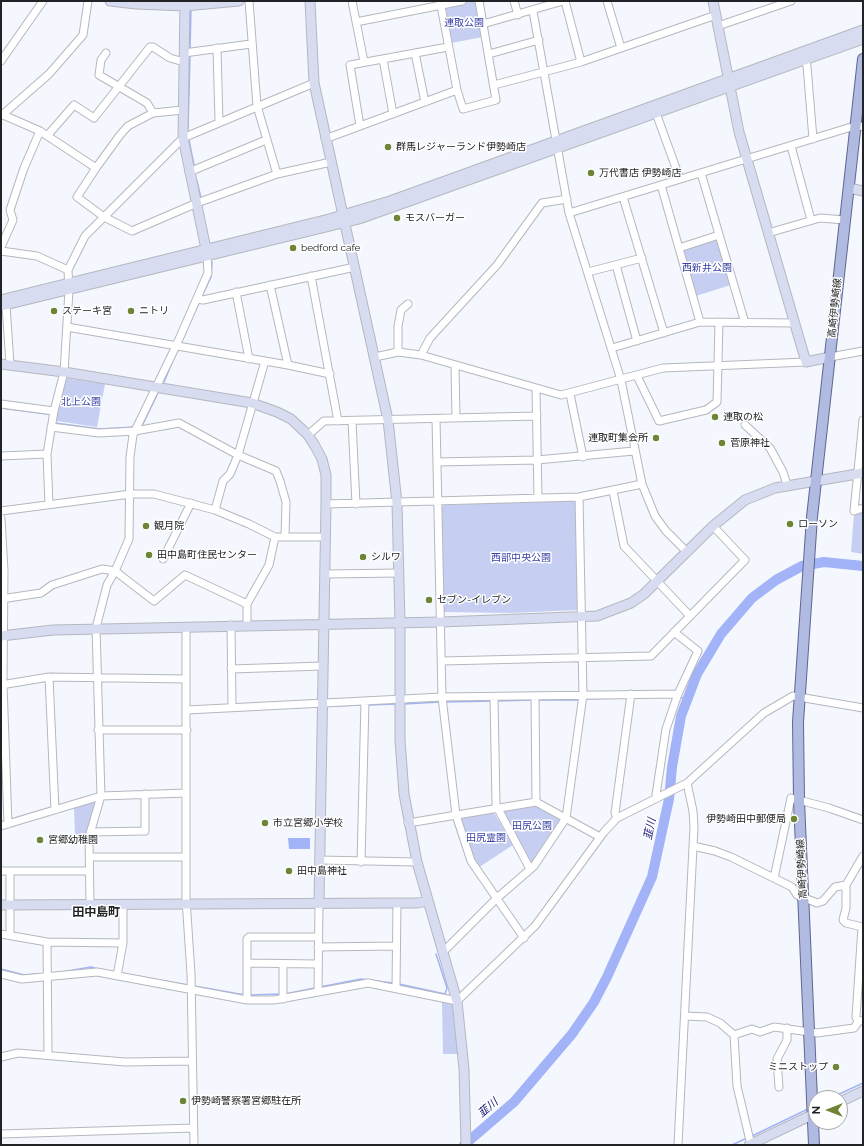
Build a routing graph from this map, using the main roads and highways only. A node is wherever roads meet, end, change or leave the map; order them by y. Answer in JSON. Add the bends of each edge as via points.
{"nodes":[{"id":1,"x":863,"y":59,"type":"edge"},
{"id":2,"x":859,"y":126,"type":"edge"},
{"id":3,"x":813,"y":1090,"type":"edge"},
{"id":4,"x":814,"y":1130,"type":"edge"},
{"id":5,"x":814,"y":1145,"type":"edge"}],
"edges":[{"from":1,"to":2,"type":"main road","name":"高崎伊勢崎線"},
{"from":2,"to":3,"type":"main road","name":"高崎伊勢崎線","via":[[845,220],[816,481],[798,727],[799,802]]},
{"from":4,"to":5,"type":"main road","name":"高崎伊勢崎線"}]}
